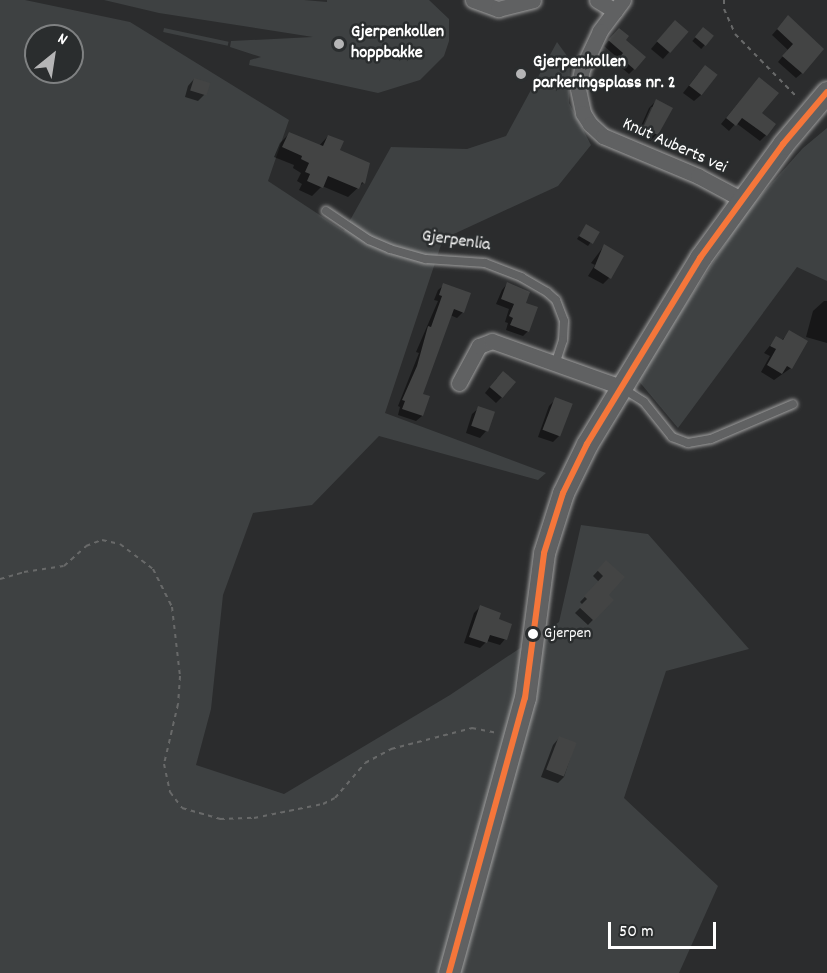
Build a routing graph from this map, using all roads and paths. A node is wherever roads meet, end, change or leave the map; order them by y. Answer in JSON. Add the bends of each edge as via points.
{"nodes":[{"id":1,"x":473,"y":0,"type":"edge"},
{"id":2,"x":533,"y":0,"type":"edge"},
{"id":3,"x":597,"y":0,"type":"edge"},
{"id":4,"x":724,"y":0,"type":"edge"},
{"id":5,"x":619,"y":5,"type":"edge"},
{"id":6,"x":827,"y":92,"type":"edge"},
{"id":7,"x":811,"y":110,"type":"junction"},
{"id":8,"x":741,"y":199,"type":"junction"},
{"id":9,"x":326,"y":211,"type":"dead end"},
{"id":10,"x":556,"y":362,"type":"junction"},
{"id":11,"x":459,"y":383,"type":"dead end"},
{"id":12,"x":621,"y":387,"type":"junction"},
{"id":13,"x":793,"y":404,"type":"dead end"},
{"id":14,"x":0,"y":579,"type":"edge"},
{"id":15,"x":516,"y":736,"type":"junction"},
{"id":16,"x":449,"y":973,"type":"edge"}],
"edges":[{"from":1,"to":2,"type":"street","via":[[498,9]]},
{"from":3,"to":5,"type":"street"},
{"from":4,"to":7,"type":"path","via":[[735,34]]},
{"from":5,"to":8,"type":"street","name":"Knut Auberts vei","via":[[582,69],[579,99],[590,124],[616,143],[698,176]]},
{"from":6,"to":7,"type":"main road"},
{"from":7,"to":8,"type":"main road"},
{"from":8,"to":12,"type":"main road"},
{"from":9,"to":10,"type":"lane","name":"Gjerpenlia","via":[[390,249],[426,259],[485,263],[547,292],[556,300],[564,321]]},
{"from":10,"to":11,"type":"street","via":[[488,341],[473,354]]},
{"from":10,"to":12,"type":"street"},
{"from":12,"to":13,"type":"lane","via":[[644,402],[672,437],[688,443],[711,439]]},
{"from":12,"to":15,"type":"main road","via":[[573,470],[552,523],[544,553],[529,678]]},
{"from":14,"to":15,"type":"path","via":[[64,566],[86,546],[102,540],[120,544],[153,569],[172,607],[180,676],[178,704],[164,764],[170,792],[182,808],[220,819],[255,818],[323,804],[335,798],[365,763],[391,749],[472,728]]},
{"from":15,"to":16,"type":"main road"}]}
